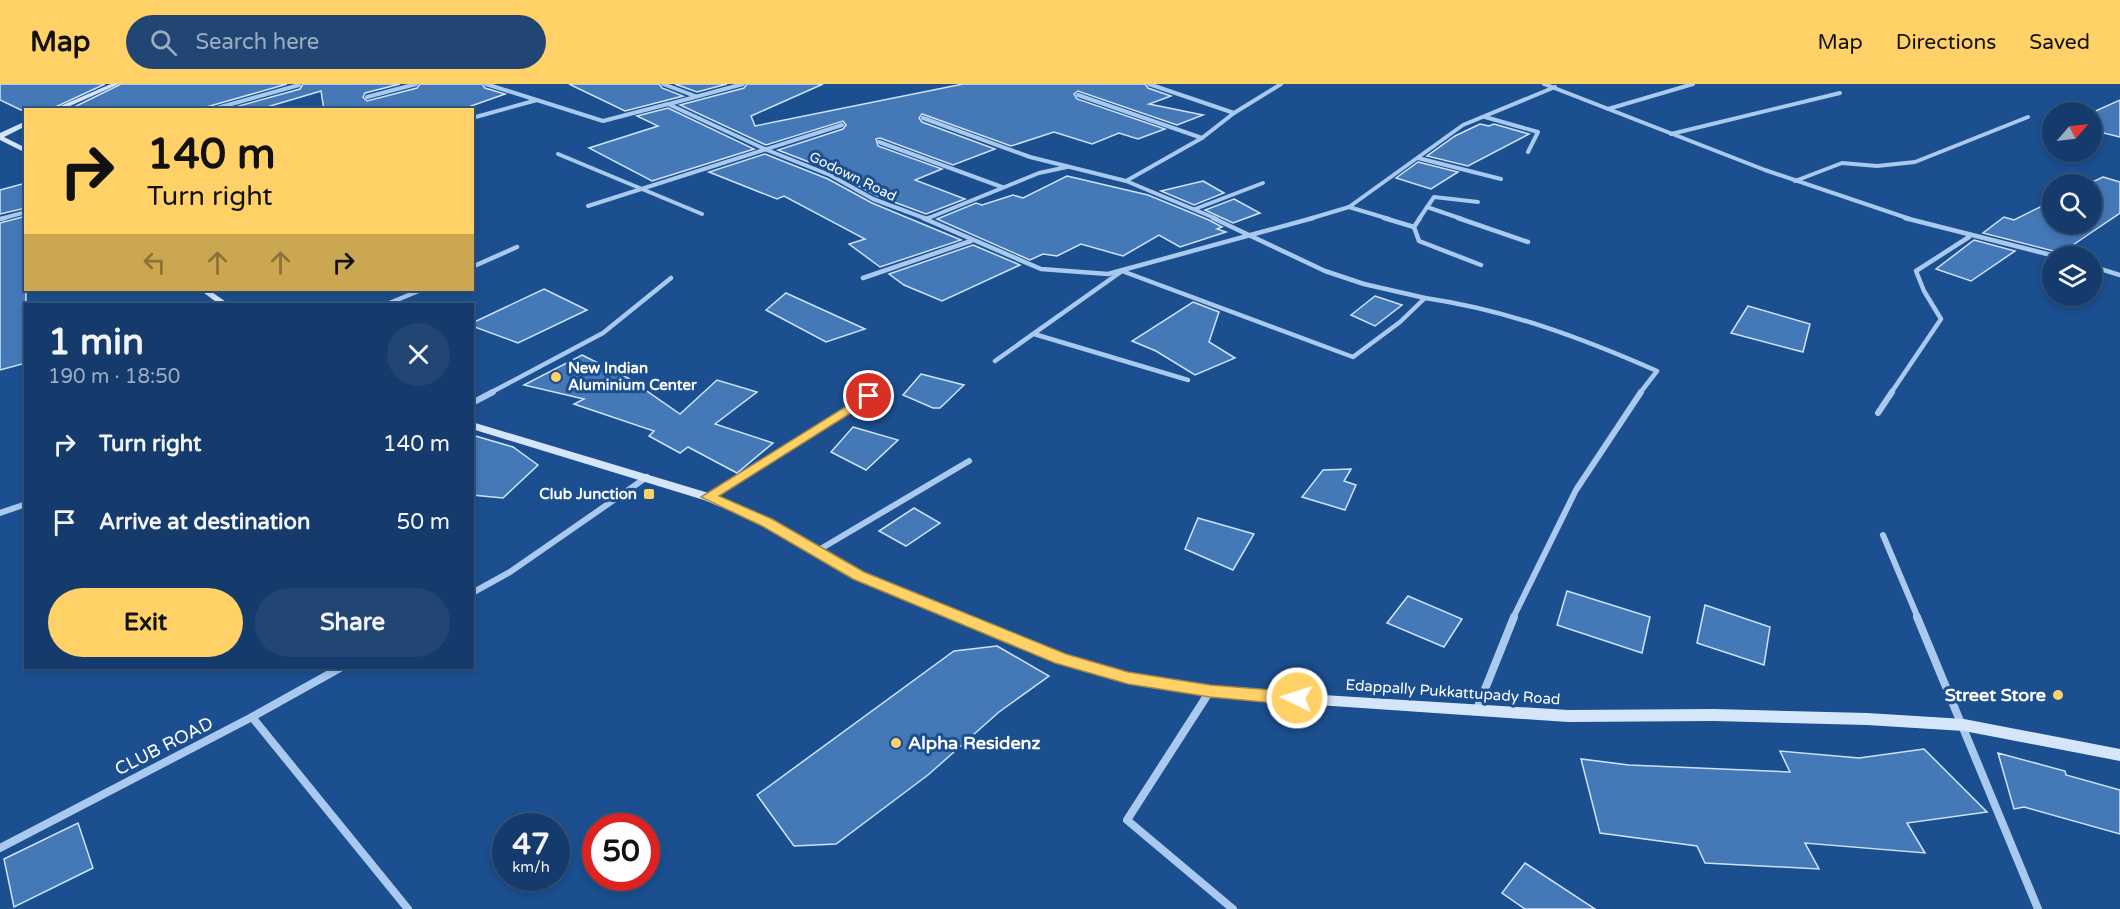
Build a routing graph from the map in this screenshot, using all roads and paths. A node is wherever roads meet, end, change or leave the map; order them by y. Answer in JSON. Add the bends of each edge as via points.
{"nodes":[{"id":1,"x":116,"y":84,"type":"edge"},
{"id":2,"x":416,"y":84,"type":"edge"},
{"id":3,"x":486,"y":84,"type":"edge"},
{"id":4,"x":663,"y":84,"type":"edge"},
{"id":5,"x":743,"y":84,"type":"edge"},
{"id":6,"x":1149,"y":84,"type":"edge"},
{"id":7,"x":1281,"y":84,"type":"edge"},
{"id":8,"x":1544,"y":84,"type":"edge"},
{"id":9,"x":1693,"y":84,"type":"edge"},
{"id":10,"x":298,"y":85,"type":"edge"},
{"id":11,"x":1555,"y":87,"type":"junction"},
{"id":12,"x":1840,"y":93,"type":"dead end"},
{"id":13,"x":1078,"y":95,"type":"dead end"},
{"id":14,"x":696,"y":96,"type":"junction"},
{"id":15,"x":367,"y":97,"type":"dead end"},
{"id":16,"x":538,"y":100,"type":"junction"},
{"id":17,"x":668,"y":104,"type":"junction"},
{"id":18,"x":219,"y":107,"type":"junction"},
{"id":19,"x":59,"y":108,"type":"edge"},
{"id":20,"x":216,"y":108,"type":"edge"},
{"id":21,"x":226,"y":108,"type":"edge"},
{"id":22,"x":1608,"y":109,"type":"junction"},
{"id":23,"x":1234,"y":113,"type":"junction"},
{"id":24,"x":474,"y":117,"type":"edge"},
{"id":25,"x":1484,"y":117,"type":"junction"},
{"id":26,"x":2028,"y":117,"type":"dead end"},
{"id":27,"x":923,"y":118,"type":"dead end"},
{"id":28,"x":24,"y":124,"type":"edge"},
{"id":29,"x":842,"y":124,"type":"dead end"},
{"id":30,"x":1670,"y":134,"type":"junction"},
{"id":31,"x":0,"y":136,"type":"edge"},
{"id":32,"x":1202,"y":138,"type":"junction"},
{"id":33,"x":879,"y":142,"type":"dead end"},
{"id":34,"x":763,"y":148,"type":"junction"},
{"id":35,"x":24,"y":150,"type":"edge"},
{"id":36,"x":1528,"y":152,"type":"dead end"},
{"id":37,"x":558,"y":154,"type":"dead end"},
{"id":38,"x":1418,"y":158,"type":"junction"},
{"id":39,"x":1071,"y":166,"type":"junction"},
{"id":40,"x":1501,"y":179,"type":"dead end"},
{"id":41,"x":1126,"y":181,"type":"junction"},
{"id":42,"x":1795,"y":181,"type":"junction"},
{"id":43,"x":1263,"y":183,"type":"dead end"},
{"id":44,"x":1002,"y":188,"type":"junction"},
{"id":45,"x":646,"y":189,"type":"junction"},
{"id":46,"x":1478,"y":202,"type":"dead end"},
{"id":47,"x":588,"y":206,"type":"dead end"},
{"id":48,"x":1349,"y":207,"type":"junction"},
{"id":49,"x":1427,"y":207,"type":"junction"},
{"id":50,"x":1195,"y":209,"type":"junction"},
{"id":51,"x":24,"y":213,"type":"edge"},
{"id":52,"x":702,"y":214,"type":"dead end"},
{"id":53,"x":0,"y":219,"type":"edge"},
{"id":54,"x":926,"y":219,"type":"junction"},
{"id":55,"x":1414,"y":227,"type":"junction"},
{"id":56,"x":1250,"y":237,"type":"junction"},
{"id":57,"x":1969,"y":237,"type":"junction"},
{"id":58,"x":971,"y":241,"type":"junction"},
{"id":59,"x":1528,"y":242,"type":"dead end"},
{"id":60,"x":517,"y":247,"type":"dead end"},
{"id":61,"x":2042,"y":253,"type":"edge"},
{"id":62,"x":1481,"y":265,"type":"dead end"},
{"id":63,"x":474,"y":266,"type":"edge"},
{"id":64,"x":2102,"y":269,"type":"edge"},
{"id":65,"x":1122,"y":271,"type":"junction"},
{"id":66,"x":2120,"y":275,"type":"edge"},
{"id":67,"x":671,"y":278,"type":"dead end"},
{"id":68,"x":863,"y":278,"type":"dead end"},
{"id":69,"x":206,"y":291,"type":"edge"},
{"id":70,"x":419,"y":291,"type":"edge"},
{"id":71,"x":1425,"y":298,"type":"junction"},
{"id":72,"x":224,"y":303,"type":"edge"},
{"id":73,"x":389,"y":303,"type":"edge"},
{"id":74,"x":1034,"y":334,"type":"junction"},
{"id":75,"x":995,"y":360,"type":"dead end"},
{"id":76,"x":1188,"y":380,"type":"dead end"},
{"id":77,"x":869,"y":396,"type":"dead end"},
{"id":78,"x":474,"y":402,"type":"edge"},
{"id":79,"x":1878,"y":413,"type":"dead end"},
{"id":80,"x":474,"y":425,"type":"edge"},
{"id":81,"x":969,"y":461,"type":"dead end"},
{"id":82,"x":648,"y":476,"type":"junction"},
{"id":83,"x":708,"y":497,"type":"junction"},
{"id":84,"x":24,"y":505,"type":"edge"},
{"id":85,"x":0,"y":513,"type":"edge"},
{"id":86,"x":1883,"y":534,"type":"dead end"},
{"id":87,"x":817,"y":551,"type":"junction"},
{"id":88,"x":474,"y":592,"type":"edge"},
{"id":89,"x":338,"y":669,"type":"edge"},
{"id":90,"x":1210,"y":691,"type":"junction"},
{"id":91,"x":1477,"y":709,"type":"junction"},
{"id":92,"x":252,"y":717,"type":"junction"},
{"id":93,"x":1964,"y":725,"type":"junction"},
{"id":94,"x":2120,"y":755,"type":"edge"},
{"id":95,"x":0,"y":848,"type":"edge"},
{"id":96,"x":408,"y":909,"type":"edge"},
{"id":97,"x":1233,"y":909,"type":"edge"},
{"id":98,"x":2038,"y":909,"type":"edge"}],
"edges":[{"from":1,"to":19,"type":"main road"},
{"from":2,"to":15,"type":"street"},
{"from":3,"to":16,"type":"street"},
{"from":4,"to":14,"type":"street"},
{"from":5,"to":14,"type":"street"},
{"from":6,"to":23,"type":"street"},
{"from":7,"to":23,"type":"street"},
{"from":8,"to":11,"type":"street"},
{"from":9,"to":22,"type":"street"},
{"from":10,"to":18,"type":"street"},
{"from":11,"to":22,"type":"street"},
{"from":11,"to":25,"type":"street","name":"Godown Road"},
{"from":12,"to":30,"type":"street"},
{"from":13,"to":32,"type":"street"},
{"from":14,"to":17,"type":"street"},
{"from":16,"to":17,"type":"street","via":[[603,121]]},
{"from":16,"to":24,"type":"street"},
{"from":17,"to":34,"type":"street","name":"Godown Road"},
{"from":18,"to":20,"type":"street"},
{"from":18,"to":21,"type":"street"},
{"from":22,"to":30,"type":"street"},
{"from":23,"to":32,"type":"street"},
{"from":25,"to":36,"type":"street","via":[[1538,132]]},
{"from":25,"to":38,"type":"street","name":"Godown Road","via":[[1463,125]]},
{"from":26,"to":42,"type":"street","via":[[1915,162],[1877,166],[1842,163]]},
{"from":27,"to":39,"type":"street","via":[[1001,148]]},
{"from":28,"to":31,"type":"main road"},
{"from":29,"to":34,"type":"street"},
{"from":30,"to":42,"type":"street"},
{"from":31,"to":35,"type":"main road"},
{"from":32,"to":41,"type":"street"},
{"from":33,"to":44,"type":"street"},
{"from":34,"to":45,"type":"street"},
{"from":34,"to":54,"type":"street","name":"Godown Road"},
{"from":37,"to":45,"type":"street"},
{"from":38,"to":40,"type":"street"},
{"from":38,"to":48,"type":"street","name":"Godown Road"},
{"from":39,"to":41,"type":"street"},
{"from":39,"to":44,"type":"street","via":[[1039,173]]},
{"from":41,"to":50,"type":"street"},
{"from":42,"to":57,"type":"street"},
{"from":43,"to":50,"type":"street"},
{"from":44,"to":54,"type":"street"},
{"from":45,"to":47,"type":"street"},
{"from":45,"to":52,"type":"street"},
{"from":46,"to":49,"type":"street","via":[[1434,197]]},
{"from":48,"to":55,"type":"street"},
{"from":48,"to":56,"type":"street","name":"Godown Road"},
{"from":49,"to":55,"type":"street"},
{"from":49,"to":59,"type":"street"},
{"from":50,"to":56,"type":"street"},
{"from":51,"to":53,"type":"street"},
{"from":54,"to":58,"type":"street","name":"Godown Road"},
{"from":55,"to":62,"type":"street","via":[[1419,241]]},
{"from":56,"to":65,"type":"street","name":"Godown Road"},
{"from":56,"to":71,"type":"street","via":[[1325,271]]},
{"from":57,"to":61,"type":"street"},
{"from":57,"to":79,"type":"street","via":[[1916,272],[1941,319]]},
{"from":58,"to":65,"type":"street","name":"Godown Road","via":[[1041,268],[1072,273]]},
{"from":58,"to":68,"type":"street"},
{"from":60,"to":63,"type":"street"},
{"from":64,"to":66,"type":"street"},
{"from":65,"to":71,"type":"street","via":[[1353,357]]},
{"from":65,"to":74,"type":"street"},
{"from":67,"to":78,"type":"street","via":[[603,333]]},
{"from":69,"to":72,"type":"main road"},
{"from":70,"to":73,"type":"street"},
{"from":71,"to":91,"type":"street","via":[[1496,310],[1549,325],[1657,371],[1589,466],[1522,599]]},
{"from":74,"to":75,"type":"street"},
{"from":74,"to":76,"type":"street"},
{"from":77,"to":83,"type":"street"},
{"from":80,"to":82,"type":"main road","name":"Edappally Pukkattupady Road"},
{"from":81,"to":87,"type":"street"},
{"from":82,"to":83,"type":"main road","name":"Edappally Pukkattupady Road"},
{"from":82,"to":88,"type":"street","via":[[510,572]]},
{"from":83,"to":87,"type":"main road","name":"Edappally Pukkattupady Road","via":[[767,522]]},
{"from":84,"to":85,"type":"street"},
{"from":86,"to":93,"type":"street"},
{"from":87,"to":90,"type":"main road","name":"Edappally Pukkattupady Road","via":[[858,575],[1060,659],[1128,678]]},
{"from":89,"to":92,"type":"street","name":"CLUB ROAD"},
{"from":90,"to":91,"type":"main road","name":"Edappally Pukkattupady Road"},
{"from":90,"to":97,"type":"street","via":[[1127,820]]},
{"from":91,"to":93,"type":"main road","name":"Edappally Pukkattupady Road","via":[[1568,716],[1714,715]]},
{"from":92,"to":95,"type":"street","name":"CLUB ROAD"},
{"from":92,"to":96,"type":"street"},
{"from":93,"to":94,"type":"main road","name":"Edappally Pukkattupady Road"},
{"from":93,"to":98,"type":"street"}]}
